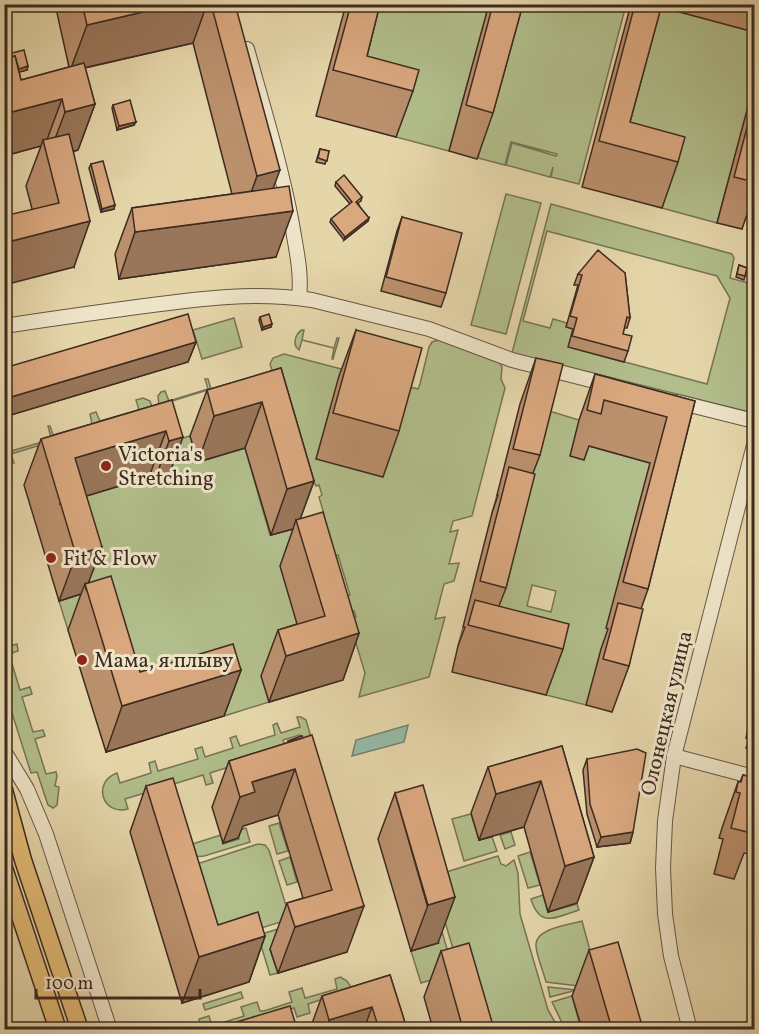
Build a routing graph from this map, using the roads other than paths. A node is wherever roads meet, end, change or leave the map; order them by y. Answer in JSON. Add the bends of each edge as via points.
{"nodes":[{"id":1,"x":244,"y":39,"type":"edge"},
{"id":2,"x":299,"y":298,"type":"junction"},
{"id":3,"x":4,"y":326,"type":"edge"},
{"id":4,"x":618,"y":387,"type":"edge"},
{"id":5,"x":661,"y":398,"type":"edge"},
{"id":6,"x":754,"y":422,"type":"edge"},
{"id":7,"x":754,"y":445,"type":"edge"},
{"id":8,"x":4,"y":752,"type":"edge"},
{"id":9,"x":674,"y":756,"type":"junction"},
{"id":10,"x":754,"y":777,"type":"edge"},
{"id":11,"x":4,"y":790,"type":"edge"},
{"id":12,"x":4,"y":868,"type":"edge"},
{"id":13,"x":58,"y":1029,"type":"edge"},
{"id":14,"x":80,"y":1029,"type":"edge"},
{"id":15,"x":110,"y":1029,"type":"edge"},
{"id":16,"x":690,"y":1029,"type":"edge"}],
"edges":[{"from":1,"to":2,"type":"street","via":[[288,200],[300,266]]},
{"from":2,"to":3,"type":"street","via":[[209,297]]},
{"from":2,"to":4,"type":"street","via":[[429,329],[512,360]]},
{"from":5,"to":6,"type":"street"},
{"from":7,"to":9,"type":"street","name":"Олонецкая улица"},
{"from":8,"to":15,"type":"street","via":[[27,789],[46,834]]},
{"from":9,"to":10,"type":"street"},
{"from":9,"to":16,"type":"street","name":"Олонецкая улица","via":[[665,821],[665,914],[671,956]]},
{"from":11,"to":14,"type":"main road"},
{"from":12,"to":13,"type":"main road"}]}
